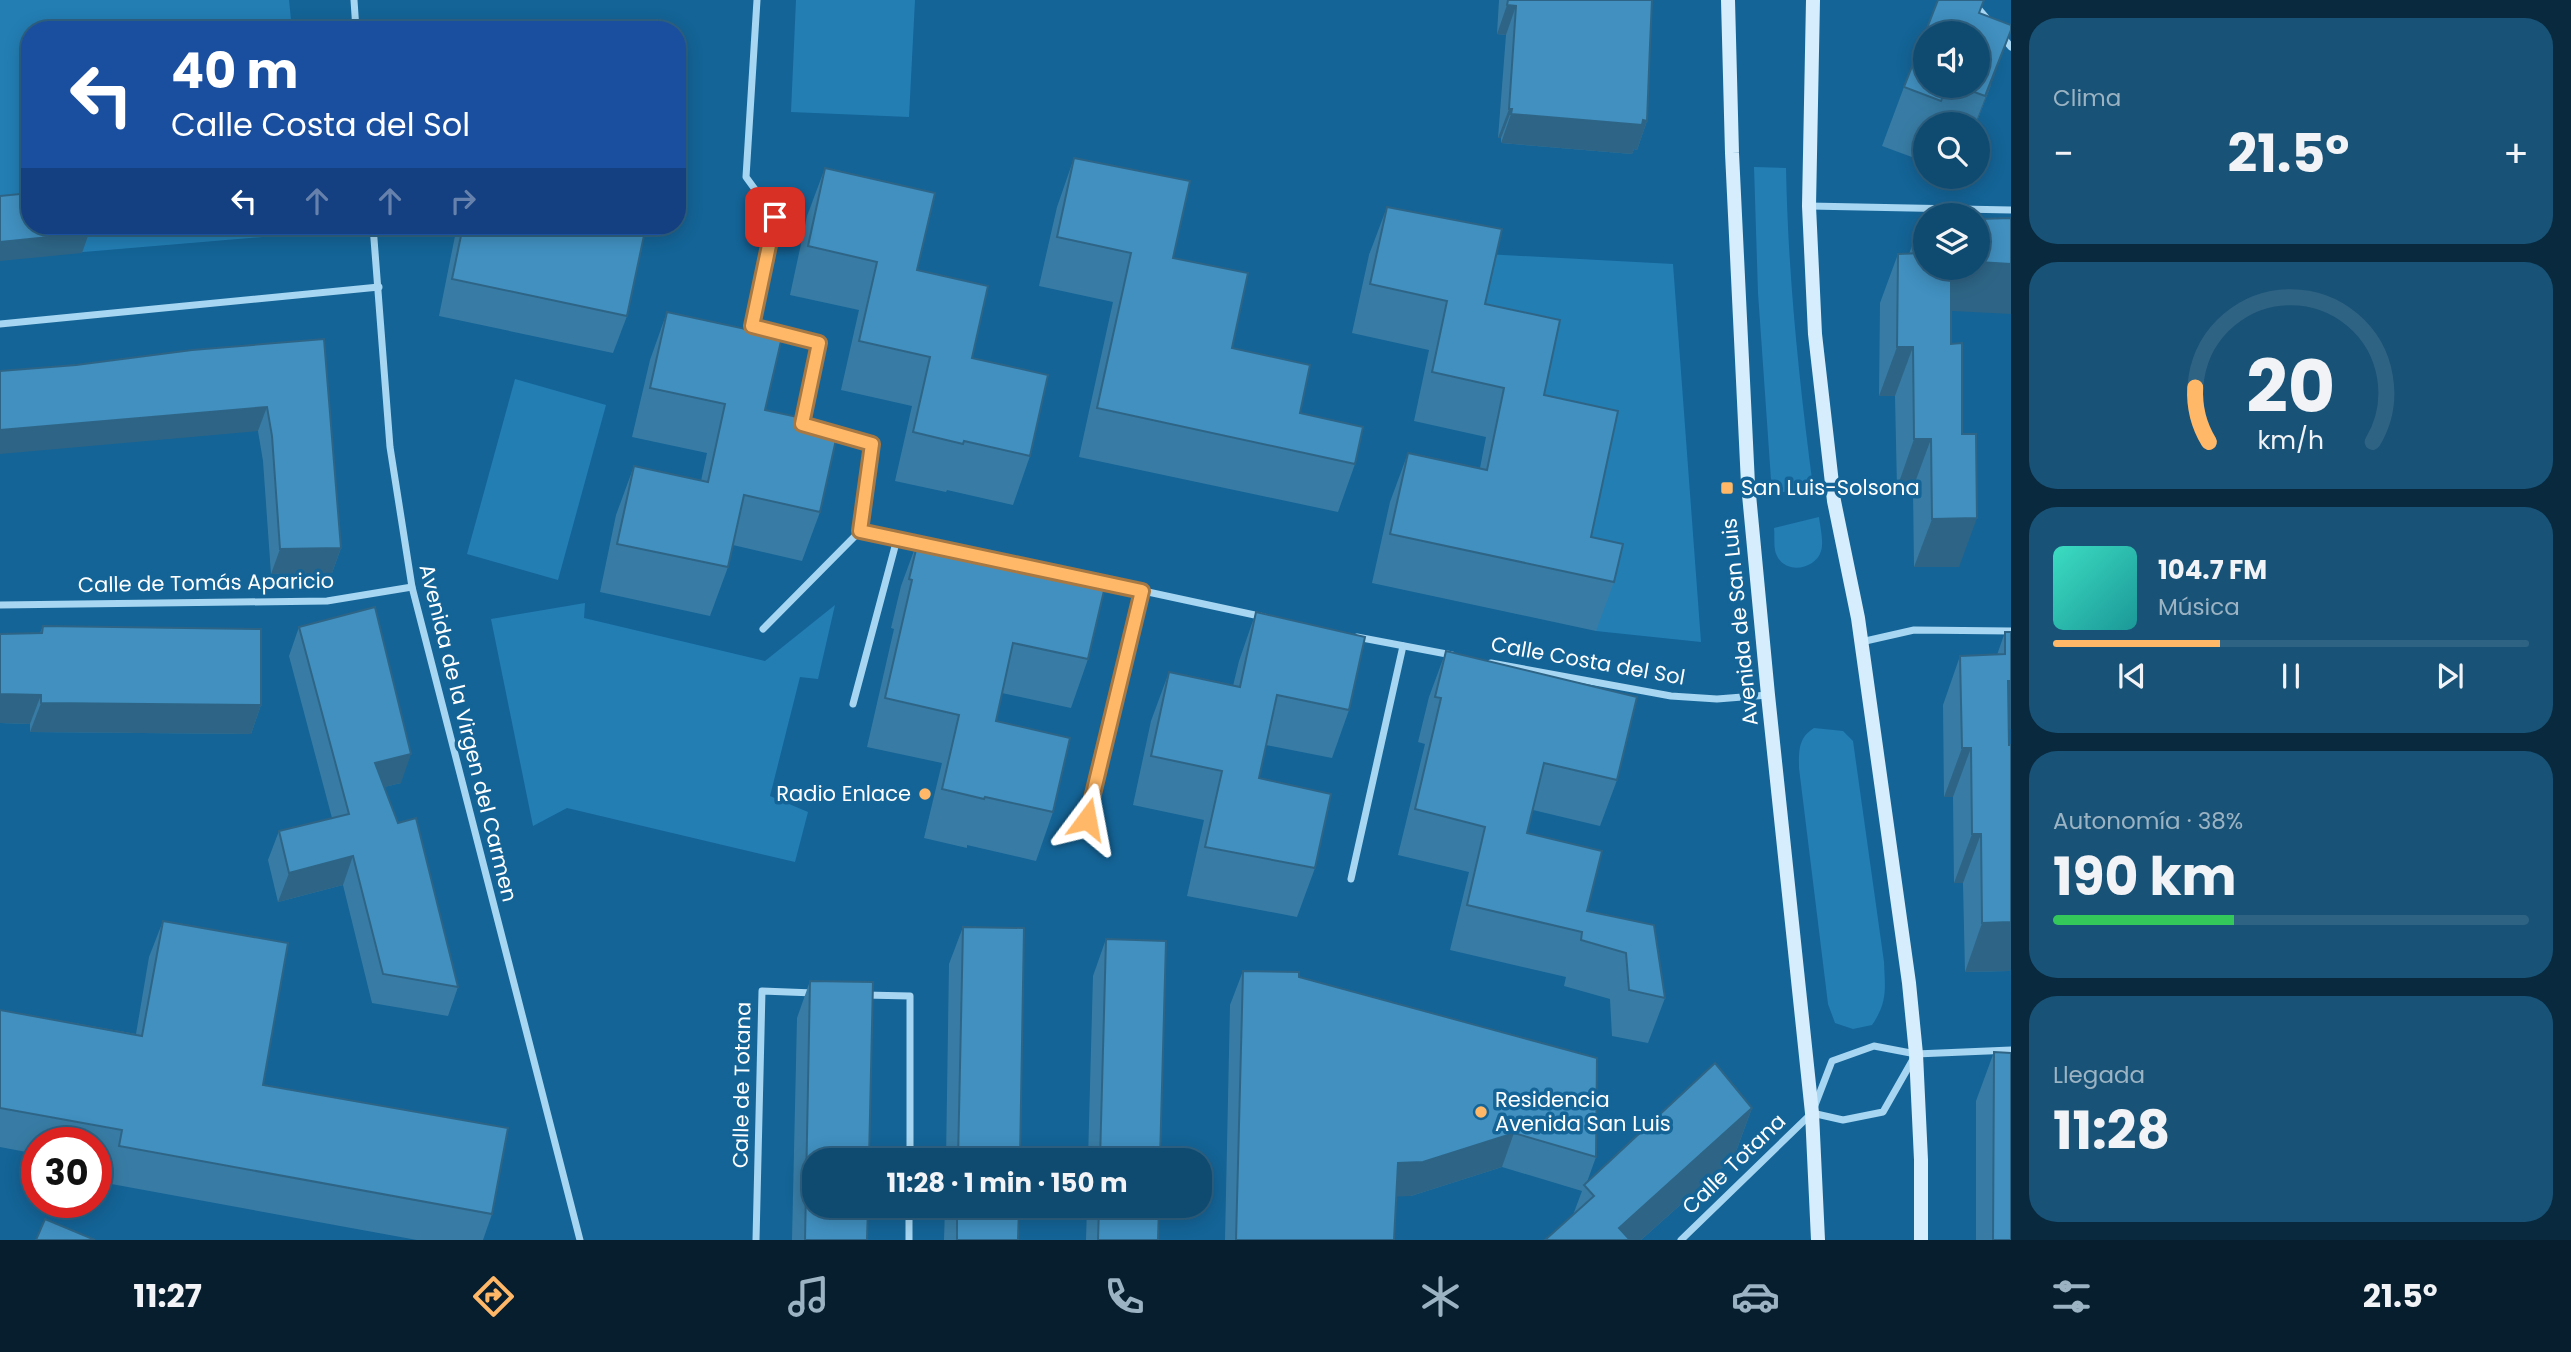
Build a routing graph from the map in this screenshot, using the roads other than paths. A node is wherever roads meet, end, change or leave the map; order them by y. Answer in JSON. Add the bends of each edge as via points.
{"nodes":[{"id":1,"x":354,"y":0,"type":"edge"},
{"id":2,"x":757,"y":0,"type":"edge"},
{"id":3,"x":1728,"y":0,"type":"edge"},
{"id":4,"x":1813,"y":0,"type":"edge"},
{"id":5,"x":1971,"y":0,"type":"edge"},
{"id":6,"x":355,"y":21,"type":"edge"},
{"id":7,"x":2011,"y":47,"type":"edge"},
{"id":8,"x":1810,"y":206,"type":"junction"},
{"id":9,"x":2011,"y":210,"type":"edge"},
{"id":10,"x":374,"y":235,"type":"edge"},
{"id":11,"x":379,"y":287,"type":"junction"},
{"id":12,"x":0,"y":324,"type":"edge"},
{"id":13,"x":814,"y":427,"type":"edge"},
{"id":14,"x":825,"y":430,"type":"edge"},
{"id":15,"x":860,"y":531,"type":"junction"},
{"id":16,"x":897,"y":539,"type":"junction"},
{"id":17,"x":937,"y":547,"type":"edge"},
{"id":18,"x":1083,"y":578,"type":"edge"},
{"id":19,"x":412,"y":587,"type":"junction"},
{"id":20,"x":1142,"y":591,"type":"junction"},
{"id":21,"x":0,"y":605,"type":"edge"},
{"id":22,"x":1271,"y":618,"type":"edge"},
{"id":23,"x":763,"y":629,"type":"dead end"},
{"id":24,"x":2011,"y":631,"type":"edge"},
{"id":25,"x":1348,"y":635,"type":"edge"},
{"id":26,"x":1861,"y":642,"type":"junction"},
{"id":27,"x":1403,"y":646,"type":"junction"},
{"id":28,"x":1455,"y":656,"type":"edge"},
{"id":29,"x":1482,"y":661,"type":"edge"},
{"id":30,"x":1768,"y":695,"type":"junction"},
{"id":31,"x":853,"y":704,"type":"dead end"},
{"id":32,"x":1087,"y":819,"type":"dead end"},
{"id":33,"x":1351,"y":878,"type":"dead end"},
{"id":34,"x":829,"y":994,"type":"edge"},
{"id":35,"x":856,"y":995,"type":"edge"},
{"id":36,"x":2011,"y":1050,"type":"edge"},
{"id":37,"x":1916,"y":1054,"type":"junction"},
{"id":38,"x":1812,"y":1113,"type":"junction"},
{"id":39,"x":910,"y":1148,"type":"edge"},
{"id":40,"x":909,"y":1218,"type":"edge"},
{"id":41,"x":580,"y":1240,"type":"edge"},
{"id":42,"x":756,"y":1240,"type":"edge"},
{"id":43,"x":909,"y":1240,"type":"edge"},
{"id":44,"x":1681,"y":1240,"type":"edge"},
{"id":45,"x":1818,"y":1240,"type":"edge"},
{"id":46,"x":1921,"y":1240,"type":"edge"}],
"edges":[{"from":1,"to":6,"type":"street"},
{"from":2,"to":13,"type":"street","via":[[746,177],[775,217],[752,326],[819,343],[802,424]]},
{"from":3,"to":30,"type":"street","name":"Avenida de San Luis","via":[[1748,484]]},
{"from":4,"to":8,"type":"street"},
{"from":5,"to":7,"type":"street"},
{"from":8,"to":9,"type":"street"},
{"from":8,"to":26,"type":"street","via":[[1815,334],[1834,500]]},
{"from":10,"to":11,"type":"street","name":"Avenida de la Virgen del Carmen"},
{"from":11,"to":12,"type":"street"},
{"from":11,"to":19,"type":"street","name":"Avenida de la Virgen del Carmen","via":[[390,447]]},
{"from":14,"to":15,"type":"street","via":[[872,444]]},
{"from":15,"to":16,"type":"street"},
{"from":15,"to":23,"type":"street"},
{"from":16,"to":17,"type":"street"},
{"from":16,"to":31,"type":"street"},
{"from":18,"to":20,"type":"street"},
{"from":19,"to":21,"type":"street","name":"Calle de Tomás Aparicio","via":[[327,601]]},
{"from":19,"to":41,"type":"street","name":"Avenida de la Virgen del Carmen"},
{"from":20,"to":22,"type":"street"},
{"from":20,"to":32,"type":"street"},
{"from":24,"to":26,"type":"street","via":[[1914,630]]},
{"from":25,"to":27,"type":"street"},
{"from":26,"to":37,"type":"street"},
{"from":27,"to":28,"type":"street"},
{"from":27,"to":33,"type":"street"},
{"from":29,"to":30,"type":"street","name":"Calle Costa del Sol","via":[[1671,696]]},
{"from":30,"to":38,"type":"street","name":"Avenida de San Luis"},
{"from":34,"to":42,"type":"street","name":"Calle de Totana","via":[[762,991]]},
{"from":35,"to":39,"type":"street","via":[[910,996]]},
{"from":36,"to":37,"type":"street","name":"Avenida de San Luis"},
{"from":37,"to":38,"type":"street","via":[[1883,1112],[1843,1120]]},
{"from":37,"to":38,"type":"street","name":"Avenida de San Luis","via":[[1874,1046],[1832,1061]]},
{"from":37,"to":46,"type":"street"},
{"from":38,"to":44,"type":"street","name":"Calle Totana"},
{"from":38,"to":45,"type":"street","name":"Avenida de San Luis"},
{"from":40,"to":43,"type":"street"}]}
